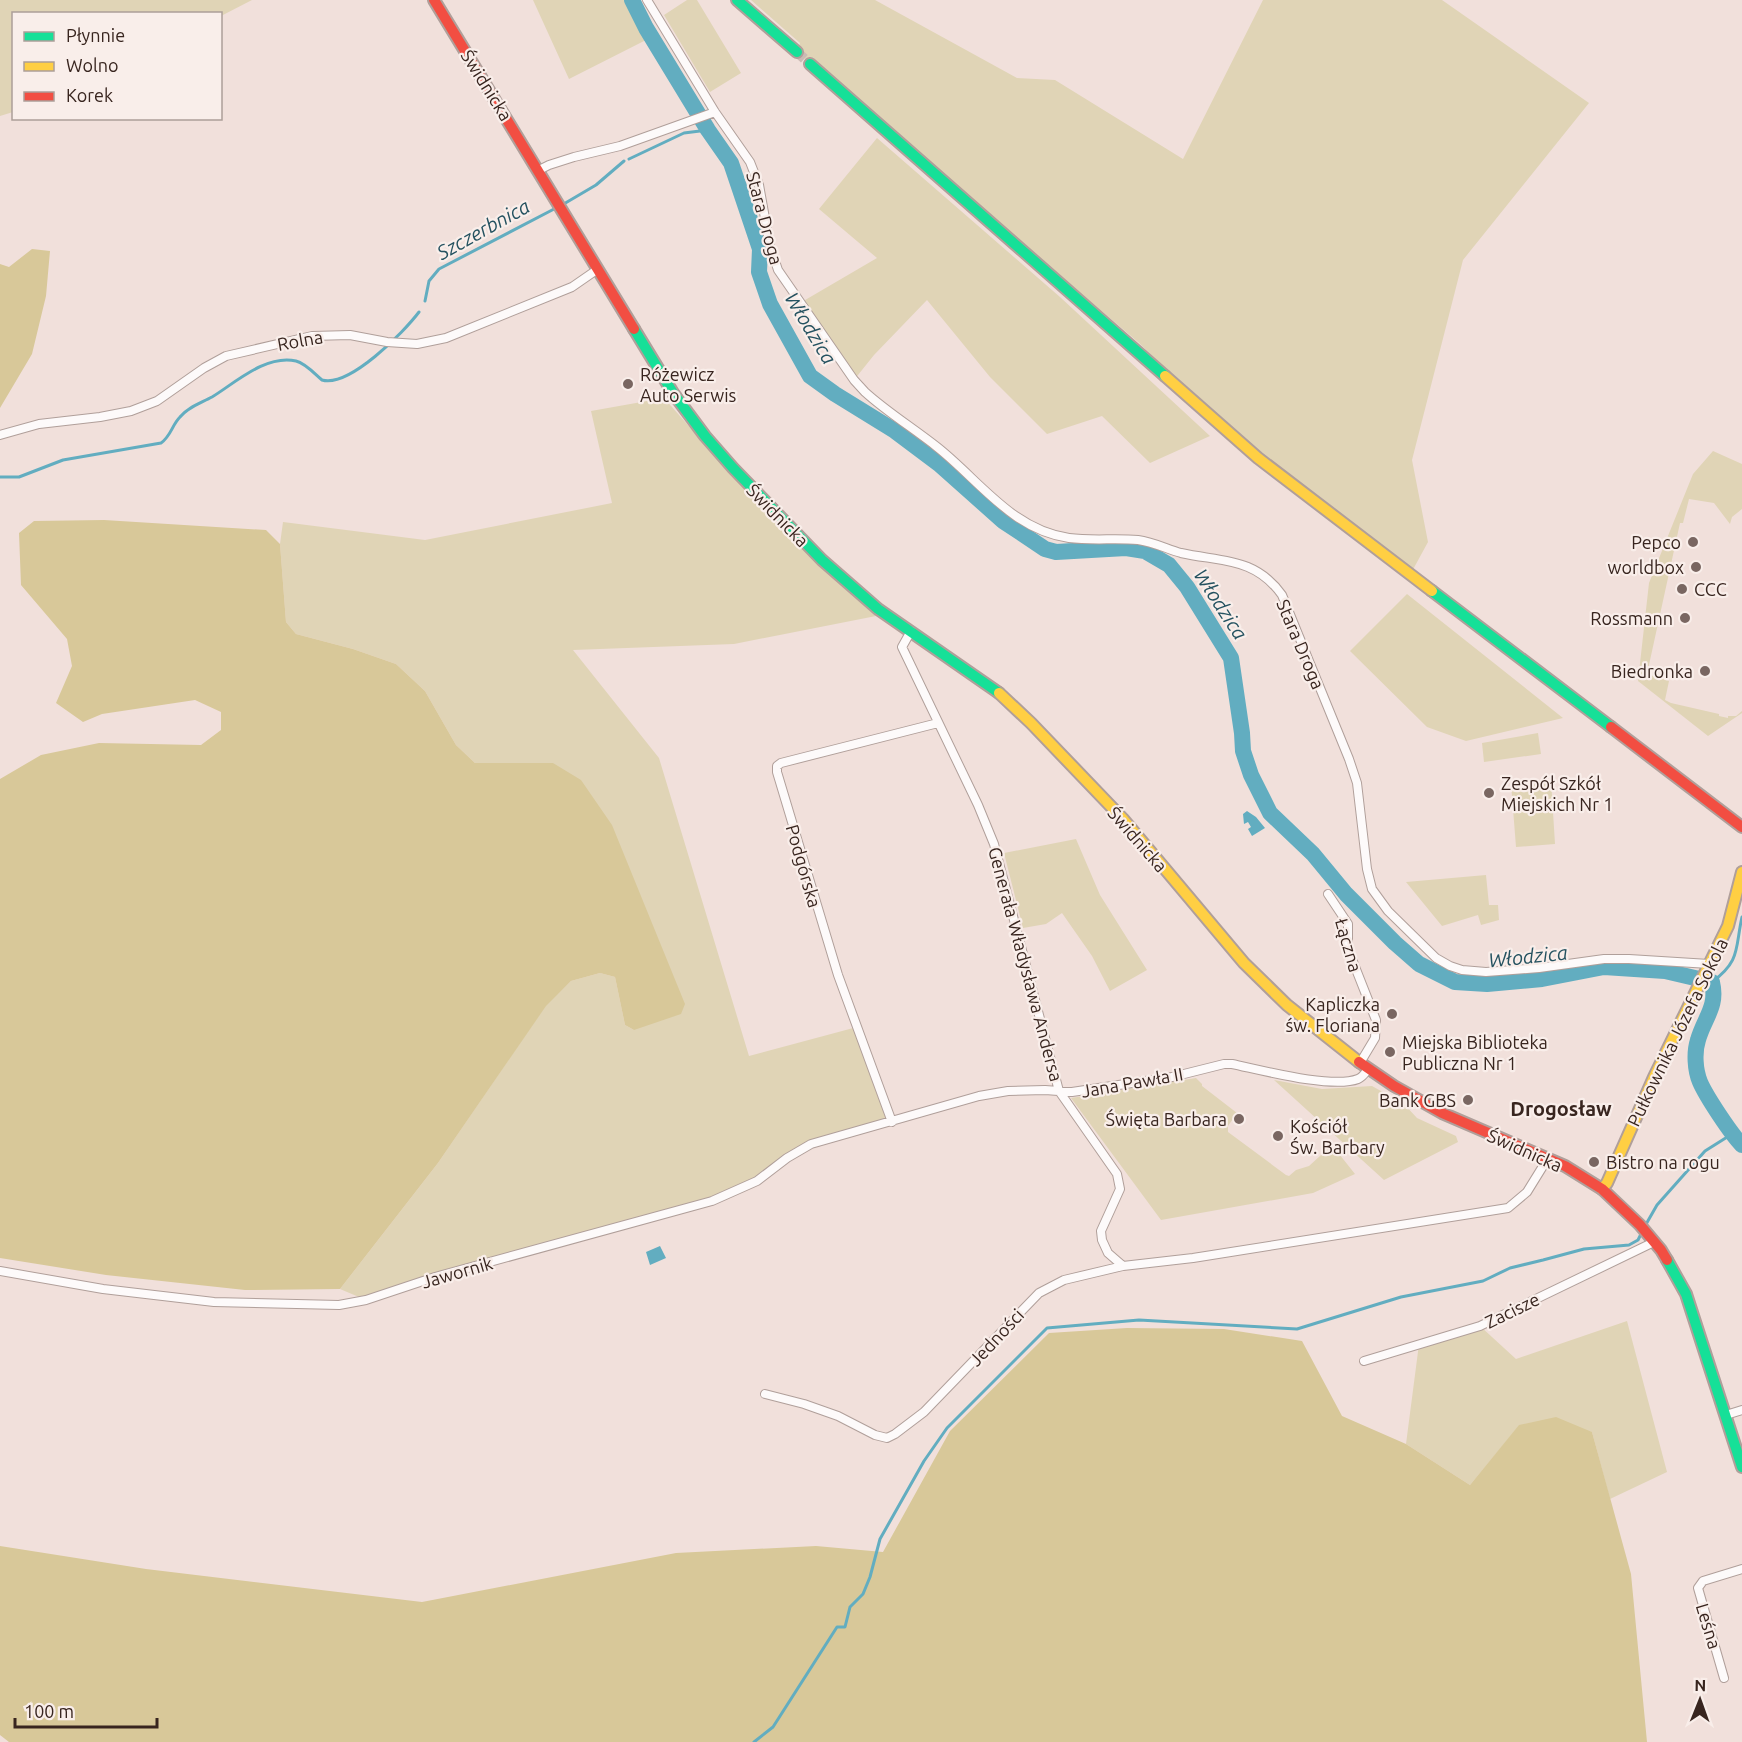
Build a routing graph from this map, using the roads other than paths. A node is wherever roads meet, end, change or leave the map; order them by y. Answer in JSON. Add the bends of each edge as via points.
{"nodes":[{"id":1,"x":434,"y":0,"type":"edge"},
{"id":2,"x":648,"y":0,"type":"edge"},
{"id":3,"x":737,"y":0,"type":"edge"},
{"id":4,"x":797,"y":52,"type":"tunnel mouth"},
{"id":5,"x":810,"y":64,"type":"tunnel mouth"},
{"id":6,"x":713,"y":114,"type":"junction"},
{"id":7,"x":539,"y":170,"type":"junction"},
{"id":8,"x":598,"y":269,"type":"junction"},
{"id":9,"x":3,"y":434,"type":"edge"},
{"id":10,"x":911,"y":631,"type":"junction"},
{"id":11,"x":938,"y":723,"type":"junction"},
{"id":12,"x":1742,"y":827,"type":"edge"},
{"id":13,"x":1742,"y":872,"type":"edge"},
{"id":14,"x":1328,"y":894,"type":"dead end"},
{"id":15,"x":1706,"y":968,"type":"junction"},
{"id":16,"x":1364,"y":1066,"type":"junction"},
{"id":17,"x":1059,"y":1091,"type":"junction"},
{"id":18,"x":892,"y":1122,"type":"junction"},
{"id":19,"x":1548,"y":1158,"type":"junction"},
{"id":20,"x":1602,"y":1189,"type":"junction"},
{"id":21,"x":1654,"y":1242,"type":"junction"},
{"id":22,"x":1123,"y":1266,"type":"junction"},
{"id":23,"x":0,"y":1271,"type":"edge"},
{"id":24,"x":1364,"y":1361,"type":"dead end"},
{"id":25,"x":765,"y":1394,"type":"dead end"},
{"id":26,"x":1742,"y":1410,"type":"edge"},
{"id":27,"x":1726,"y":1415,"type":"junction"},
{"id":28,"x":1742,"y":1467,"type":"edge"},
{"id":29,"x":1742,"y":1569,"type":"edge"},
{"id":30,"x":1724,"y":1678,"type":"dead end"}],
"edges":[{"from":1,"to":7,"type":"street","name":"Świdnicka"},
{"from":2,"to":6,"type":"street","name":"Stara Droga"},
{"from":3,"to":4,"type":"street"},
{"from":5,"to":12,"type":"street","via":[[1258,458]]},
{"from":6,"to":7,"type":"street"},
{"from":6,"to":15,"type":"street","name":"Stara Droga","via":[[756,174],[778,270],[855,380],[943,452],[997,503],[1040,529],[1069,538],[1139,540],[1184,553],[1230,560],[1273,583],[1282,596],[1357,783],[1372,889],[1388,911],[1436,958],[1462,970],[1486,972],[1620,959]]},
{"from":7,"to":8,"type":"street","name":"Świdnicka"},
{"from":8,"to":9,"type":"street","name":"Rolna","via":[[572,287],[431,341],[417,344],[350,335],[312,336],[226,356],[138,408],[39,424]]},
{"from":8,"to":10,"type":"street","name":"Świdnicka","via":[[673,393],[705,436],[822,560],[878,609]]},
{"from":10,"to":11,"type":"street","name":"Generała Władysława Andersa","via":[[902,647]]},
{"from":10,"to":16,"type":"street","name":"Świdnicka","via":[[992,687],[1031,723],[1123,819],[1244,963],[1287,1005]]},
{"from":11,"to":17,"type":"street","name":"Generała Władysława Andersa","via":[[994,844]]},
{"from":11,"to":18,"type":"street","name":"Podgórska","via":[[777,766],[838,975]]},
{"from":13,"to":15,"type":"street","name":"Pułkownika Józefa Sokola","via":[[1728,926]]},
{"from":14,"to":16,"type":"street","name":"Łączna","via":[[1347,924],[1348,949],[1376,1020],[1376,1038]]},
{"from":15,"to":20,"type":"street","name":"Pułkownika Józefa Sokola"},
{"from":16,"to":17,"type":"street","name":"Jana Pawła II","via":[[1363,1077],[1357,1080],[1323,1082],[1224,1064],[1172,1077]]},
{"from":16,"to":19,"type":"street","name":"Świdnicka","via":[[1442,1113]]},
{"from":17,"to":18,"type":"street","name":"Jana Pawła II","via":[[1008,1091],[980,1096]]},
{"from":17,"to":22,"type":"street","name":"Generała Władysława Andersa","via":[[1117,1174],[1120,1189],[1101,1231],[1108,1253]]},
{"from":18,"to":23,"type":"street","name":"Jawornik","via":[[811,1144],[757,1181],[712,1201],[339,1305],[214,1302],[103,1289]]},
{"from":19,"to":20,"type":"street","name":"Świdnicka"},
{"from":19,"to":22,"type":"street","via":[[1527,1192],[1508,1208]]},
{"from":20,"to":21,"type":"street","name":"Świdnicka"},
{"from":21,"to":24,"type":"street","name":"Zacisze","via":[[1480,1326]]},
{"from":21,"to":27,"type":"street","name":"Świdnicka","via":[[1686,1294]]},
{"from":22,"to":25,"type":"street","name":"Jedności","via":[[1064,1280],[1039,1293],[924,1412],[886,1438],[874,1436],[838,1416]]},
{"from":26,"to":27,"type":"street"},
{"from":27,"to":28,"type":"street","name":"Świdnicka"},
{"from":29,"to":30,"type":"street","name":"Leśna","via":[[1703,1581],[1698,1588]]}]}
